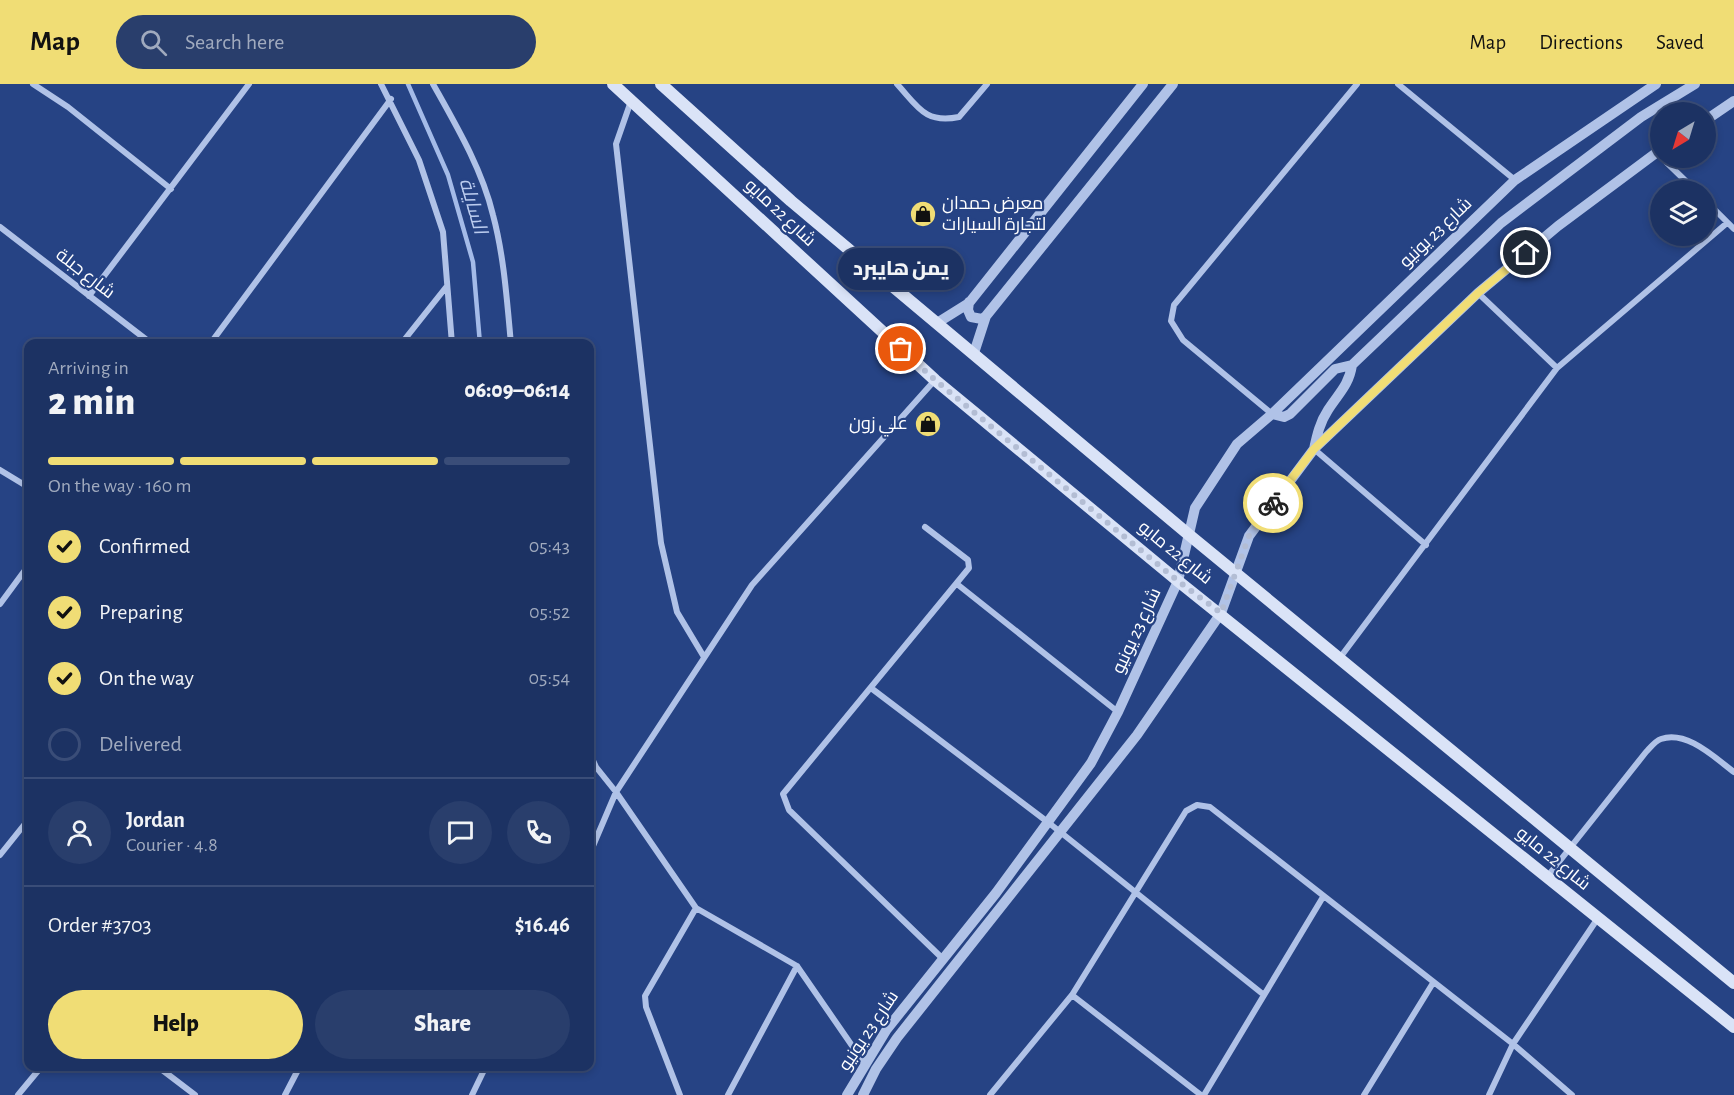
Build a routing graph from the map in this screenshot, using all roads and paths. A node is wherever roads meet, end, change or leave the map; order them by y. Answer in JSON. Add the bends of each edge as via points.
{"nodes":[{"id":1,"x":33,"y":84,"type":"edge"},
{"id":2,"x":249,"y":84,"type":"edge"},
{"id":3,"x":381,"y":84,"type":"edge"},
{"id":4,"x":433,"y":84,"type":"edge"},
{"id":5,"x":613,"y":84,"type":"edge"},
{"id":6,"x":661,"y":84,"type":"edge"},
{"id":7,"x":897,"y":84,"type":"edge"},
{"id":8,"x":987,"y":84,"type":"edge"},
{"id":9,"x":1143,"y":84,"type":"edge"},
{"id":10,"x":1173,"y":84,"type":"edge"},
{"id":11,"x":1357,"y":84,"type":"edge"},
{"id":12,"x":1398,"y":84,"type":"edge"},
{"id":13,"x":1656,"y":84,"type":"edge"},
{"id":14,"x":1695,"y":84,"type":"edge"},
{"id":15,"x":391,"y":99,"type":"junction"},
{"id":16,"x":631,"y":101,"type":"junction"},
{"id":17,"x":1734,"y":101,"type":"edge"},
{"id":18,"x":1716,"y":113,"type":"edge"},
{"id":19,"x":1650,"y":161,"type":"edge"},
{"id":20,"x":1674,"y":168,"type":"edge"},
{"id":21,"x":1515,"y":180,"type":"junction"},
{"id":22,"x":1685,"y":180,"type":"edge"},
{"id":23,"x":171,"y":189,"type":"junction"},
{"id":24,"x":1716,"y":211,"type":"edge"},
{"id":25,"x":1727,"y":223,"type":"junction"},
{"id":26,"x":0,"y":227,"type":"edge"},
{"id":27,"x":1734,"y":229,"type":"edge"},
{"id":28,"x":447,"y":286,"type":"junction"},
{"id":29,"x":1478,"y":293,"type":"junction"},
{"id":30,"x":89,"y":296,"type":"junction"},
{"id":31,"x":969,"y":302,"type":"junction"},
{"id":32,"x":986,"y":316,"type":"junction"},
{"id":33,"x":937,"y":323,"type":"junction"},
{"id":34,"x":145,"y":339,"type":"edge"},
{"id":35,"x":214,"y":339,"type":"edge"},
{"id":36,"x":405,"y":339,"type":"edge"},
{"id":37,"x":452,"y":339,"type":"edge"},
{"id":38,"x":510,"y":339,"type":"edge"},
{"id":39,"x":974,"y":353,"type":"junction"},
{"id":40,"x":1352,"y":365,"type":"junction"},
{"id":41,"x":1557,"y":368,"type":"junction"},
{"id":42,"x":935,"y":380,"type":"junction"},
{"id":43,"x":1272,"y":414,"type":"junction"},
{"id":44,"x":1314,"y":449,"type":"junction"},
{"id":45,"x":0,"y":470,"type":"edge"},
{"id":46,"x":24,"y":485,"type":"edge"},
{"id":47,"x":925,"y":527,"type":"dead end"},
{"id":48,"x":1188,"y":534,"type":"junction"},
{"id":49,"x":1426,"y":545,"type":"junction"},
{"id":50,"x":24,"y":571,"type":"edge"},
{"id":51,"x":1234,"y":573,"type":"junction"},
{"id":52,"x":1178,"y":581,"type":"junction"},
{"id":53,"x":957,"y":584,"type":"junction"},
{"id":54,"x":0,"y":604,"type":"edge"},
{"id":55,"x":1221,"y":613,"type":"junction"},
{"id":56,"x":704,"y":657,"type":"junction"},
{"id":57,"x":1338,"y":660,"type":"junction"},
{"id":58,"x":871,"y":688,"type":"junction"},
{"id":59,"x":1118,"y":712,"type":"junction"},
{"id":60,"x":594,"y":763,"type":"edge"},
{"id":61,"x":1734,"y":772,"type":"edge"},
{"id":62,"x":616,"y":792,"type":"junction"},
{"id":63,"x":1049,"y":823,"type":"junction"},
{"id":64,"x":24,"y":825,"type":"edge"},
{"id":65,"x":1060,"y":833,"type":"junction"},
{"id":66,"x":594,"y":844,"type":"edge"},
{"id":67,"x":1569,"y":848,"type":"junction"},
{"id":68,"x":0,"y":855,"type":"edge"},
{"id":69,"x":1547,"y":877,"type":"junction"},
{"id":70,"x":1137,"y":893,"type":"junction"},
{"id":71,"x":1323,"y":897,"type":"junction"},
{"id":72,"x":696,"y":908,"type":"junction"},
{"id":73,"x":1598,"y":918,"type":"junction"},
{"id":74,"x":942,"y":958,"type":"junction"},
{"id":75,"x":797,"y":966,"type":"junction"},
{"id":76,"x":1433,"y":983,"type":"junction"},
{"id":77,"x":1734,"y":983,"type":"edge"},
{"id":78,"x":1072,"y":995,"type":"junction"},
{"id":79,"x":1264,"y":995,"type":"junction"},
{"id":80,"x":1734,"y":1027,"type":"edge"},
{"id":81,"x":1513,"y":1044,"type":"junction"},
{"id":82,"x":864,"y":1064,"type":"junction"},
{"id":83,"x":876,"y":1069,"type":"junction"},
{"id":84,"x":38,"y":1071,"type":"edge"},
{"id":85,"x":164,"y":1071,"type":"edge"},
{"id":86,"x":297,"y":1071,"type":"edge"},
{"id":87,"x":484,"y":1071,"type":"edge"},
{"id":88,"x":994,"y":1093,"type":"edge"},
{"id":89,"x":18,"y":1095,"type":"edge"},
{"id":90,"x":195,"y":1095,"type":"edge"},
{"id":91,"x":285,"y":1095,"type":"edge"},
{"id":92,"x":472,"y":1095,"type":"edge"},
{"id":93,"x":680,"y":1095,"type":"edge"},
{"id":94,"x":728,"y":1095,"type":"edge"},
{"id":95,"x":848,"y":1095,"type":"edge"},
{"id":96,"x":863,"y":1095,"type":"edge"},
{"id":97,"x":1203,"y":1095,"type":"edge"},
{"id":98,"x":1364,"y":1095,"type":"edge"},
{"id":99,"x":1489,"y":1095,"type":"edge"},
{"id":100,"x":1572,"y":1095,"type":"edge"}],
"edges":[{"from":1,"to":23,"type":"street","via":[[68,106]]},
{"from":2,"to":23,"type":"street"},
{"from":3,"to":15,"type":"street"},
{"from":4,"to":38,"type":"street","via":[[468,149],[493,213]]},
{"from":5,"to":16,"type":"main road","name":"شارع 22 مايو"},
{"from":6,"to":33,"type":"main road","name":"شارع 22 مايو","via":[[791,201]]},
{"from":7,"to":8,"type":"street","via":[[924,115],[942,120],[959,117]]},
{"from":9,"to":31,"type":"street"},
{"from":10,"to":32,"type":"street"},
{"from":11,"to":43,"type":"street","via":[[1174,305],[1171,321],[1183,340]]},
{"from":12,"to":21,"type":"street"},
{"from":13,"to":21,"type":"street","name":"شارع 23 يونيو"},
{"from":14,"to":40,"type":"street","via":[[1641,117],[1501,223]]},
{"from":15,"to":28,"type":"street","via":[[419,160],[443,232]]},
{"from":15,"to":35,"type":"street"},
{"from":16,"to":42,"type":"main road","name":"شارع 22 مايو"},
{"from":16,"to":56,"type":"street","via":[[616,144],[661,543],[677,612]]},
{"from":17,"to":18,"type":"street"},
{"from":19,"to":29,"type":"street","name":"شارع 23 يونيو","via":[[1558,226]]},
{"from":20,"to":22,"type":"street"},
{"from":21,"to":43,"type":"street","name":"شارع 23 يونيو"},
{"from":23,"to":30,"type":"street"},
{"from":24,"to":25,"type":"street"},
{"from":25,"to":27,"type":"street"},
{"from":25,"to":41,"type":"street"},
{"from":26,"to":30,"type":"street","name":"شارع جبلة"},
{"from":28,"to":36,"type":"street"},
{"from":28,"to":37,"type":"street"},
{"from":29,"to":41,"type":"street"},
{"from":29,"to":44,"type":"street","name":"شارع 23 يونيو"},
{"from":30,"to":34,"type":"street","name":"شارع جبلة"},
{"from":31,"to":32,"type":"street","via":[[971,317]]},
{"from":31,"to":33,"type":"street"},
{"from":32,"to":39,"type":"street"},
{"from":33,"to":39,"type":"main road","name":"شارع 22 مايو"},
{"from":39,"to":48,"type":"main road","name":"شارع 22 مايو"},
{"from":40,"to":43,"type":"street","via":[[1335,369],[1290,414]]},
{"from":40,"to":44,"type":"street","via":[[1346,388],[1319,427]]},
{"from":41,"to":49,"type":"street"},
{"from":42,"to":52,"type":"main road","name":"شارع 22 مايو"},
{"from":42,"to":56,"type":"street","via":[[752,585]]},
{"from":43,"to":48,"type":"street","name":"شارع 23 يونيو","via":[[1237,444],[1195,508]]},
{"from":44,"to":49,"type":"street"},
{"from":44,"to":51,"type":"street","name":"شارع 23 يونيو","via":[[1249,536]]},
{"from":45,"to":46,"type":"street"},
{"from":47,"to":53,"type":"street","via":[[970,564]]},
{"from":48,"to":51,"type":"main road","name":"شارع 22 مايو"},
{"from":48,"to":52,"type":"street","name":"شارع 23 يونيو"},
{"from":49,"to":57,"type":"street"},
{"from":50,"to":54,"type":"street"},
{"from":51,"to":55,"type":"street","name":"شارع 23 يونيو"},
{"from":51,"to":57,"type":"main road","name":"شارع 22 مايو"},
{"from":52,"to":55,"type":"main road","name":"شارع 22 مايو"},
{"from":52,"to":59,"type":"street","name":"شارع 23 يونيو"},
{"from":53,"to":58,"type":"street"},
{"from":53,"to":59,"type":"street"},
{"from":55,"to":65,"type":"street","name":"شارع 23 يونيو","via":[[1137,735]]},
{"from":55,"to":69,"type":"main road","name":"شارع 22 مايو"},
{"from":56,"to":62,"type":"street"},
{"from":57,"to":67,"type":"main road","name":"شارع 22 مايو"},
{"from":58,"to":63,"type":"street"},
{"from":58,"to":74,"type":"street","via":[[783,794],[789,810]]},
{"from":59,"to":63,"type":"street","name":"شارع 23 يونيو","via":[[1091,763]]},
{"from":60,"to":62,"type":"street"},
{"from":61,"to":67,"type":"street","via":[[1699,746],[1678,738],[1660,740]]},
{"from":62,"to":66,"type":"street"},
{"from":62,"to":72,"type":"street"},
{"from":63,"to":65,"type":"street"},
{"from":63,"to":74,"type":"street","name":"شارع 23 يونيو"},
{"from":64,"to":68,"type":"street"},
{"from":65,"to":70,"type":"street"},
{"from":65,"to":83,"type":"street","name":"شارع 23 يونيو"},
{"from":67,"to":69,"type":"street"},
{"from":67,"to":77,"type":"main road","name":"شارع 22 مايو"},
{"from":69,"to":73,"type":"main road","name":"شارع 22 مايو"},
{"from":70,"to":71,"type":"street","via":[[1186,811],[1197,805],[1210,807]]},
{"from":70,"to":78,"type":"street"},
{"from":70,"to":79,"type":"street"},
{"from":71,"to":76,"type":"street"},
{"from":71,"to":79,"type":"street"},
{"from":72,"to":75,"type":"street"},
{"from":72,"to":93,"type":"street","via":[[645,996]]},
{"from":73,"to":80,"type":"main road","name":"شارع 22 مايو"},
{"from":73,"to":81,"type":"street"},
{"from":74,"to":82,"type":"street","name":"شارع 23 يونيو"},
{"from":75,"to":82,"type":"street"},
{"from":75,"to":94,"type":"street"},
{"from":76,"to":81,"type":"street"},
{"from":76,"to":98,"type":"street"},
{"from":78,"to":88,"type":"street"},
{"from":78,"to":97,"type":"street"},
{"from":79,"to":97,"type":"street"},
{"from":81,"to":99,"type":"street"},
{"from":81,"to":100,"type":"street"},
{"from":82,"to":83,"type":"street"},
{"from":82,"to":95,"type":"street","name":"شارع 23 يونيو"},
{"from":83,"to":96,"type":"street","name":"شارع 23 يونيو"},
{"from":84,"to":89,"type":"street"},
{"from":85,"to":90,"type":"street"},
{"from":86,"to":91,"type":"street"},
{"from":87,"to":92,"type":"street"}]}
